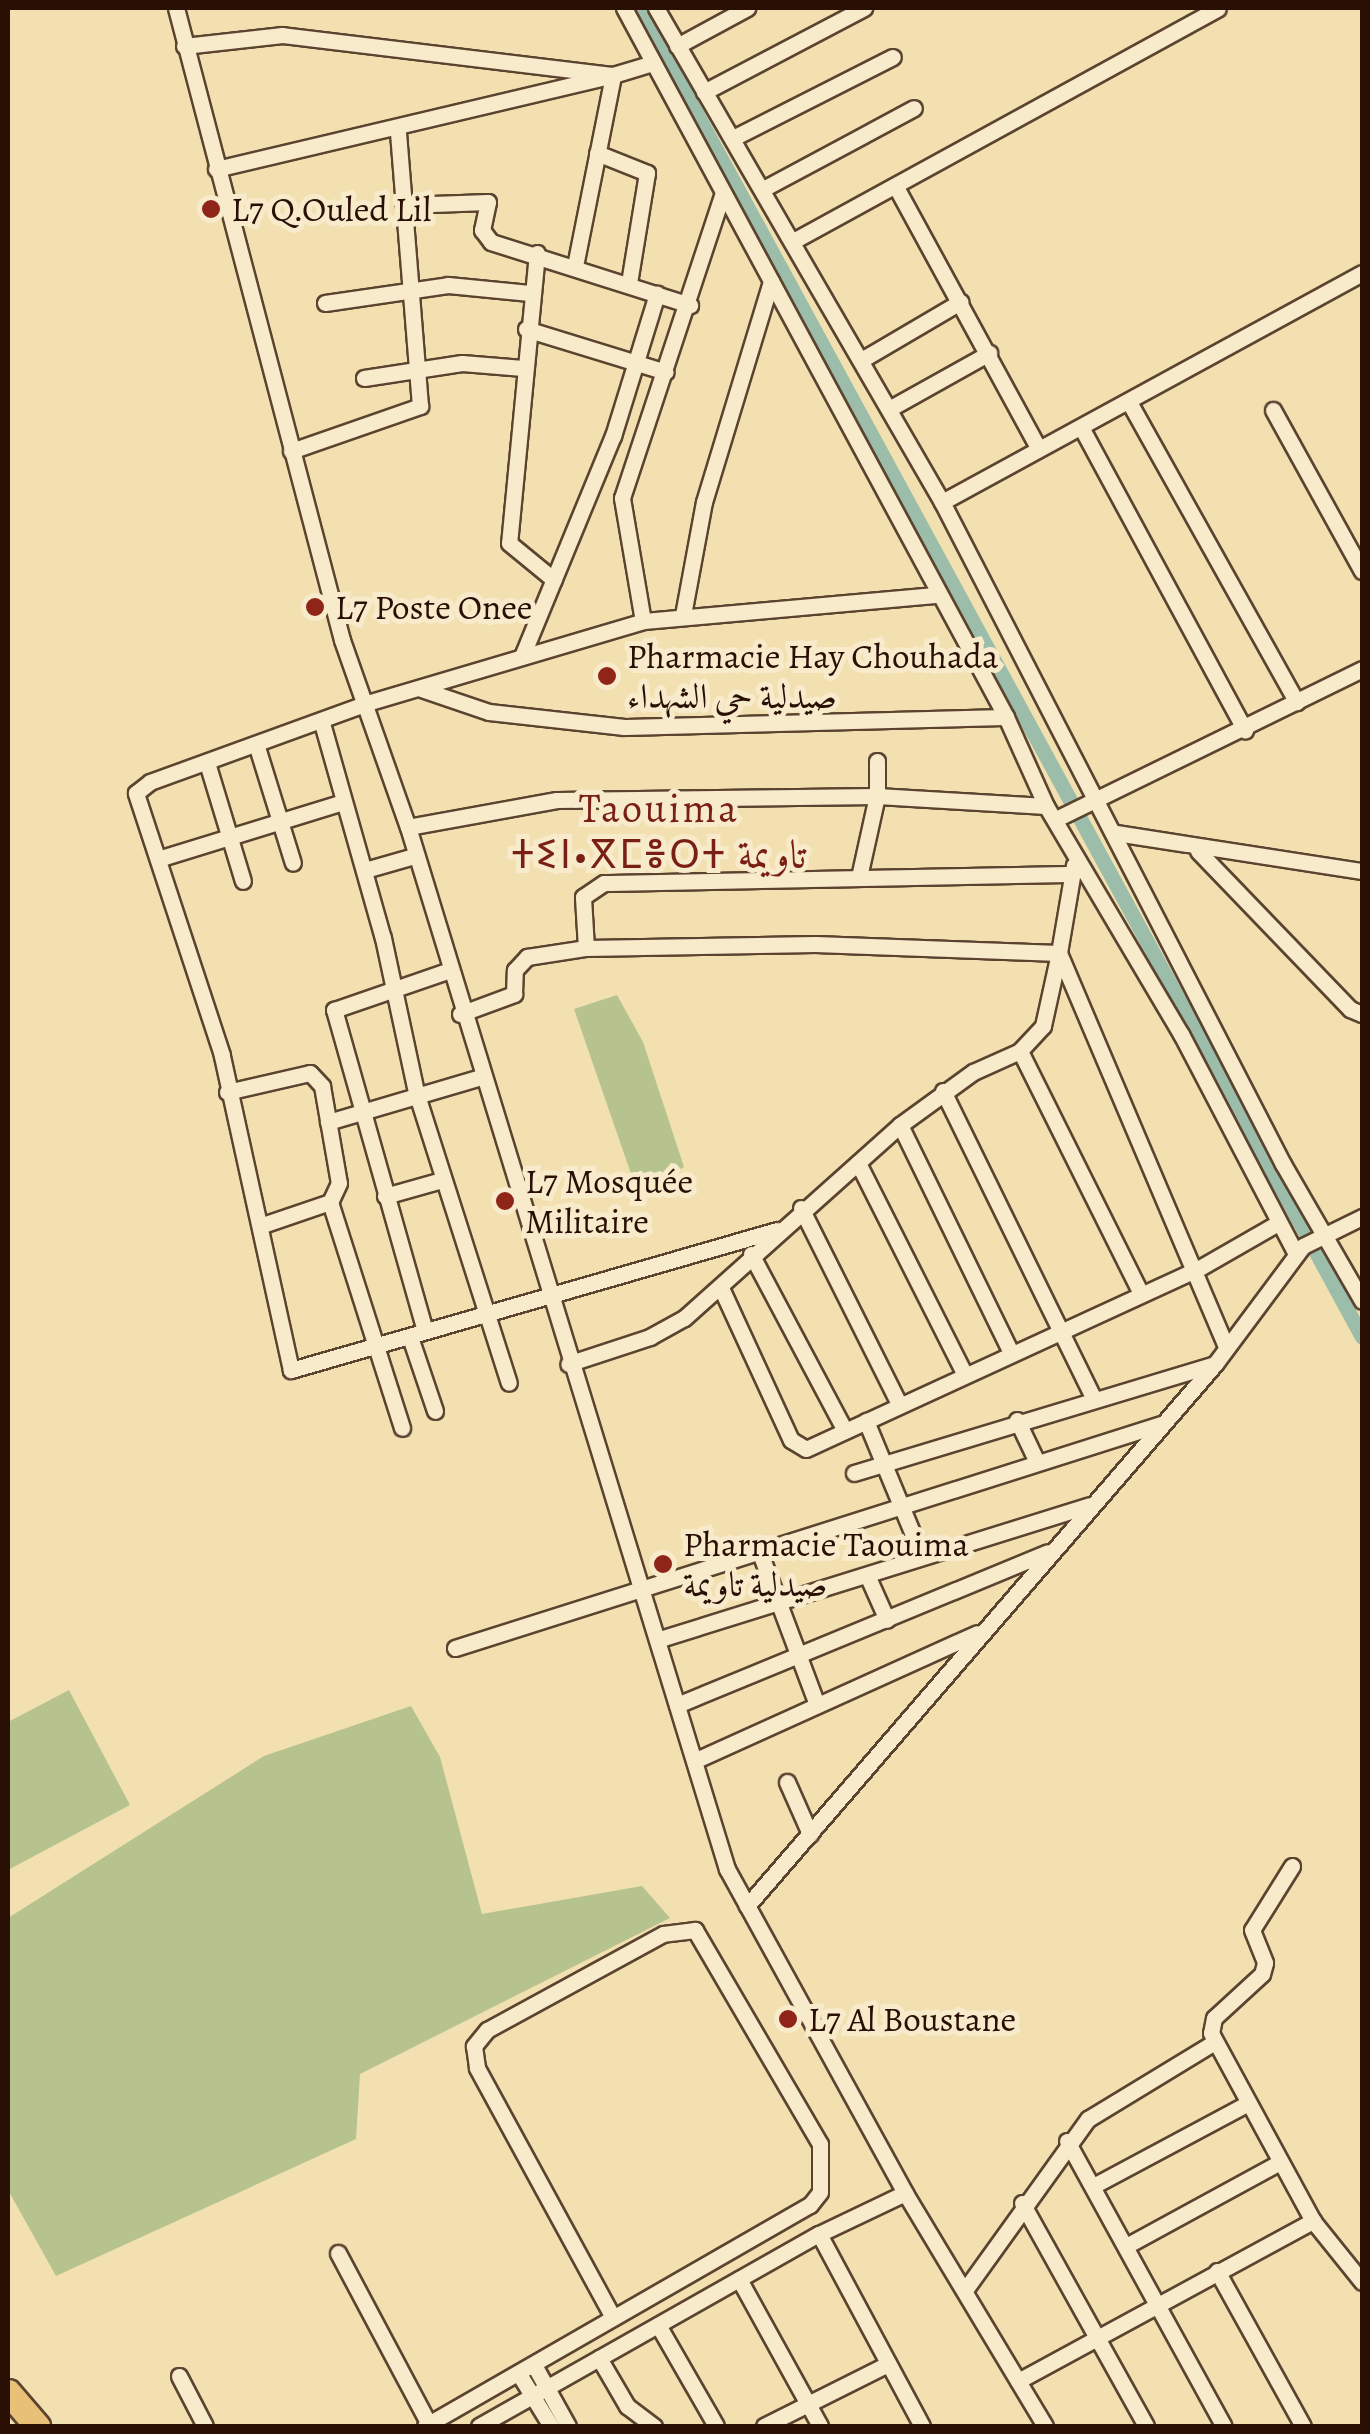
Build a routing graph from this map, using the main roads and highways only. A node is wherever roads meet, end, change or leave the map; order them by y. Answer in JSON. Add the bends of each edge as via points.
{"nodes":[{"id":1,"x":8,"y":2392,"type":"edge"},
{"id":2,"x":37,"y":2426,"type":"edge"}],
"edges":[{"from":1,"to":2,"type":"main road"}]}
